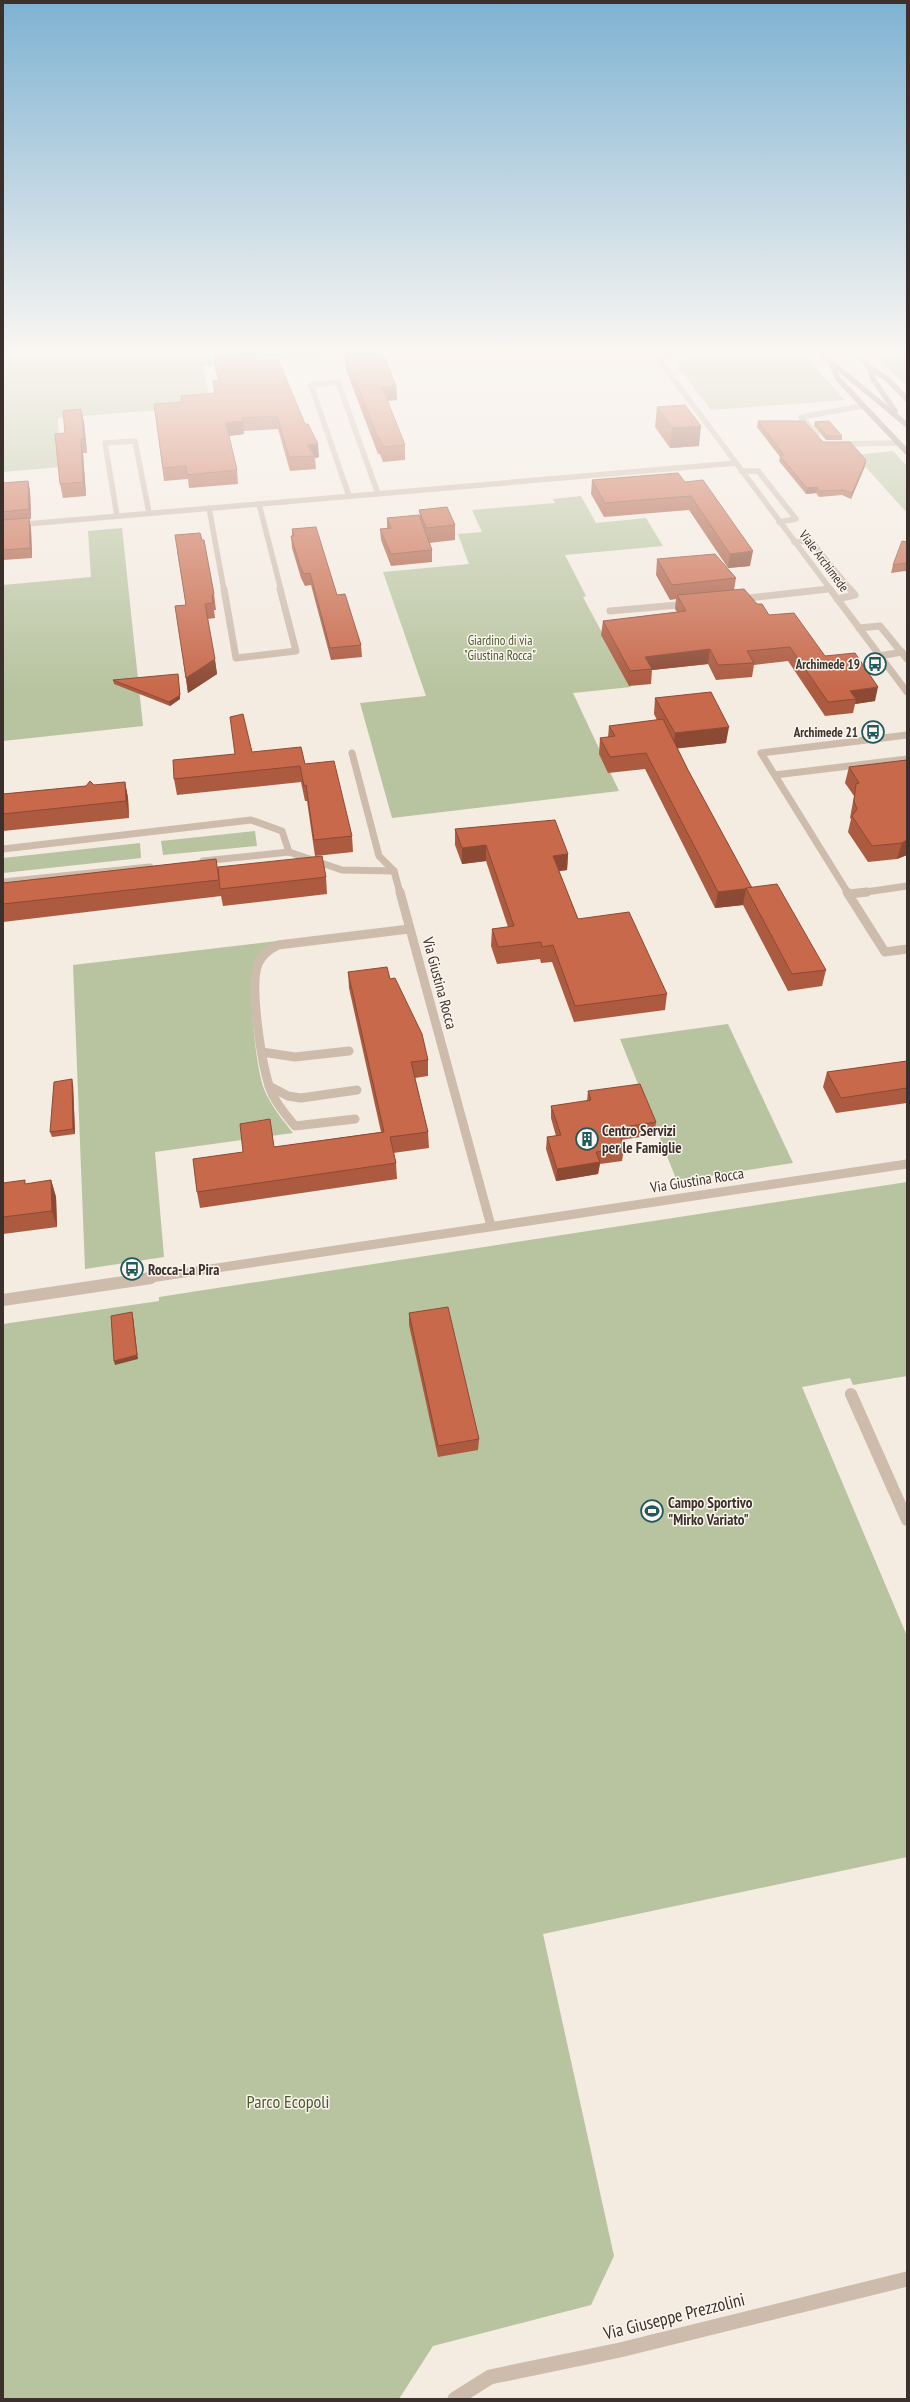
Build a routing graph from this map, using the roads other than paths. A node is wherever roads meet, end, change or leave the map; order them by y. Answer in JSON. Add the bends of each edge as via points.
{"nodes":[{"id":1,"x":109,"y":465,"type":"edge"},
{"id":2,"x":140,"y":465,"type":"edge"},
{"id":3,"x":339,"y":465,"type":"edge"},
{"id":4,"x":368,"y":465,"type":"edge"},
{"id":5,"x":712,"y":465,"type":"edge"},
{"id":6,"x":737,"y":465,"type":"edge"},
{"id":7,"x":741,"y":471,"type":"junction"},
{"id":8,"x":378,"y":494,"type":"junction"},
{"id":9,"x":349,"y":496,"type":"junction"},
{"id":10,"x":259,"y":504,"type":"junction"},
{"id":11,"x":209,"y":508,"type":"junction"},
{"id":12,"x":149,"y":513,"type":"junction"},
{"id":13,"x":117,"y":516,"type":"junction"},
{"id":14,"x":780,"y":522,"type":"junction"},
{"id":15,"x":3,"y":526,"type":"edge"},
{"id":16,"x":794,"y":542,"type":"junction"},
{"id":17,"x":830,"y":589,"type":"junction"},
{"id":18,"x":837,"y":599,"type":"junction"},
{"id":19,"x":728,"y":600,"type":"edge"},
{"id":20,"x":697,"y":603,"type":"edge"},
{"id":21,"x":610,"y":612,"type":"dead end"},
{"id":22,"x":859,"y":628,"type":"junction"},
{"id":23,"x":902,"y":652,"type":"junction"},
{"id":24,"x":879,"y":656,"type":"junction"},
{"id":25,"x":907,"y":659,"type":"edge"},
{"id":26,"x":907,"y":692,"type":"edge"},
{"id":27,"x":907,"y":735,"type":"edge"},
{"id":28,"x":352,"y":753,"type":"dead end"},
{"id":29,"x":907,"y":759,"type":"edge"},
{"id":30,"x":775,"y":775,"type":"junction"},
{"id":31,"x":3,"y":849,"type":"edge"},
{"id":32,"x":289,"y":852,"type":"junction"},
{"id":33,"x":194,"y":862,"type":"edge"},
{"id":34,"x":162,"y":865,"type":"edge"},
{"id":35,"x":394,"y":871,"type":"junction"},
{"id":36,"x":3,"y":882,"type":"edge"},
{"id":37,"x":907,"y":886,"type":"edge"},
{"id":38,"x":849,"y":894,"type":"junction"},
{"id":39,"x":409,"y":929,"type":"junction"},
{"id":40,"x":907,"y":949,"type":"edge"},
{"id":41,"x":349,"y":1051,"type":"dead end"},
{"id":42,"x":262,"y":1052,"type":"junction"},
{"id":43,"x":269,"y":1086,"type":"junction"},
{"id":44,"x":357,"y":1090,"type":"dead end"},
{"id":45,"x":355,"y":1119,"type":"dead end"},
{"id":46,"x":907,"y":1164,"type":"edge"},
{"id":47,"x":491,"y":1226,"type":"junction"},
{"id":48,"x":3,"y":1300,"type":"edge"},
{"id":49,"x":851,"y":1394,"type":"dead end"},
{"id":50,"x":907,"y":1520,"type":"edge"},
{"id":51,"x":907,"y":2279,"type":"edge"},
{"id":52,"x":455,"y":2399,"type":"edge"}],
"edges":[{"from":1,"to":13,"type":"street"},
{"from":2,"to":12,"type":"street"},
{"from":3,"to":9,"type":"street"},
{"from":4,"to":8,"type":"street"},
{"from":5,"to":8,"type":"street"},
{"from":6,"to":7,"type":"street","name":"Viale Archimede"},
{"from":7,"to":14,"type":"street","name":"Viale Archimede"},
{"from":7,"to":14,"type":"street","via":[[758,471],[796,519]]},
{"from":8,"to":9,"type":"street"},
{"from":9,"to":10,"type":"street"},
{"from":10,"to":11,"type":"street"},
{"from":10,"to":11,"type":"street","via":[[296,651],[236,658]]},
{"from":11,"to":12,"type":"street"},
{"from":12,"to":13,"type":"street"},
{"from":13,"to":15,"type":"street"},
{"from":14,"to":16,"type":"street","name":"Viale Archimede"},
{"from":16,"to":17,"type":"street","name":"Viale Archimede"},
{"from":16,"to":18,"type":"street","via":[[812,541],[855,595]]},
{"from":17,"to":18,"type":"street","name":"Viale Archimede"},
{"from":17,"to":19,"type":"street"},
{"from":18,"to":22,"type":"street","name":"Viale Archimede"},
{"from":20,"to":21,"type":"street"},
{"from":22,"to":23,"type":"street","via":[[880,626]]},
{"from":22,"to":24,"type":"street","name":"Viale Archimede"},
{"from":23,"to":24,"type":"street"},
{"from":23,"to":25,"type":"street"},
{"from":24,"to":26,"type":"street","name":"Viale Archimede"},
{"from":27,"to":30,"type":"street","via":[[761,753]]},
{"from":28,"to":35,"type":"street","via":[[379,856]]},
{"from":29,"to":30,"type":"street"},
{"from":30,"to":38,"type":"street"},
{"from":31,"to":32,"type":"street","via":[[250,820],[282,830]]},
{"from":32,"to":33,"type":"street"},
{"from":32,"to":35,"type":"street","via":[[342,870]]},
{"from":34,"to":36,"type":"street"},
{"from":35,"to":39,"type":"street","name":"Via Giustina Rocca"},
{"from":37,"to":38,"type":"street"},
{"from":38,"to":40,"type":"street","via":[[885,952]]},
{"from":39,"to":42,"type":"street","via":[[278,945],[266,952],[258,965],[256,986]]},
{"from":39,"to":47,"type":"street","name":"Via Giustina Rocca"},
{"from":41,"to":42,"type":"street","via":[[295,1058],[279,1058]]},
{"from":42,"to":43,"type":"street"},
{"from":43,"to":44,"type":"street","via":[[288,1096],[302,1098]]},
{"from":43,"to":45,"type":"street","via":[[282,1111],[295,1126]]},
{"from":46,"to":47,"type":"street","name":"Via Giustina Rocca"},
{"from":47,"to":48,"type":"street","name":"Via Giustina Rocca"},
{"from":49,"to":50,"type":"street"},
{"from":51,"to":52,"type":"street","name":"Via Giuseppe Prezzolini","via":[[620,2350],[490,2377]]}]}
